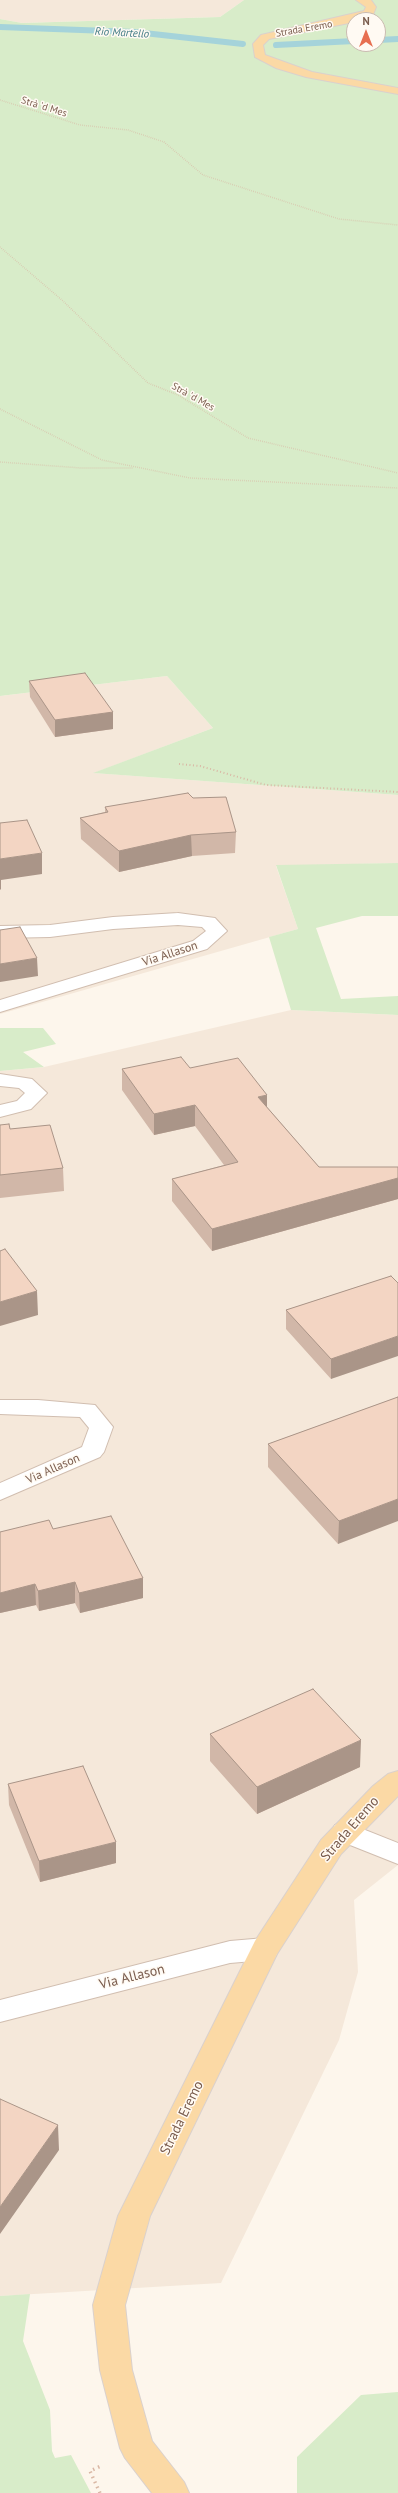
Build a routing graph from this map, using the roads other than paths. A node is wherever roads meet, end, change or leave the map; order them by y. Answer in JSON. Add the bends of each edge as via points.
{"nodes":[{"id":1,"x":361,"y":0,"type":"edge"},
{"id":2,"x":398,"y":91,"type":"edge"},
{"id":3,"x":0,"y":932,"type":"edge"},
{"id":4,"x":0,"y":1006,"type":"edge"},
{"id":5,"x":0,"y":1080,"type":"edge"},
{"id":6,"x":0,"y":1111,"type":"edge"},
{"id":7,"x":0,"y":1407,"type":"edge"},
{"id":8,"x":0,"y":1492,"type":"edge"},
{"id":9,"x":398,"y":1781,"type":"edge"},
{"id":10,"x":346,"y":1832,"type":"junction"},
{"id":11,"x":398,"y":1854,"type":"edge"},
{"id":12,"x":265,"y":1949,"type":"junction"},
{"id":13,"x":0,"y":2011,"type":"edge"},
{"id":14,"x":172,"y":2493,"type":"edge"}],
"edges":[{"from":1,"to":2,"type":"main road","name":"Strada Eremo","via":[[371,7],[369,13],[265,37],[258,44],[260,57],[310,75]]},
{"from":3,"to":4,"type":"street","name":"Via Allason","via":[[50,931],[113,923],[178,919],[208,922],[216,931],[200,945]]},
{"from":5,"to":6,"type":"street","via":[[25,1083],[37,1093],[24,1106]]},
{"from":7,"to":8,"type":"street","name":"Via Allason","via":[[87,1410],[102,1426],[92,1452]]},
{"from":9,"to":10,"type":"main road","name":"Strada Eremo","via":[[382,1792]]},
{"from":10,"to":11,"type":"street"},
{"from":10,"to":12,"type":"main road","name":"Strada Eremo","via":[[331,1847]]},
{"from":12,"to":13,"type":"street","name":"Via Allason","via":[[230,1952]]},
{"from":12,"to":14,"type":"main road","name":"Strada Eremo","via":[[134,2216],[109,2305],[116,2370],[137,2448]]}]}
